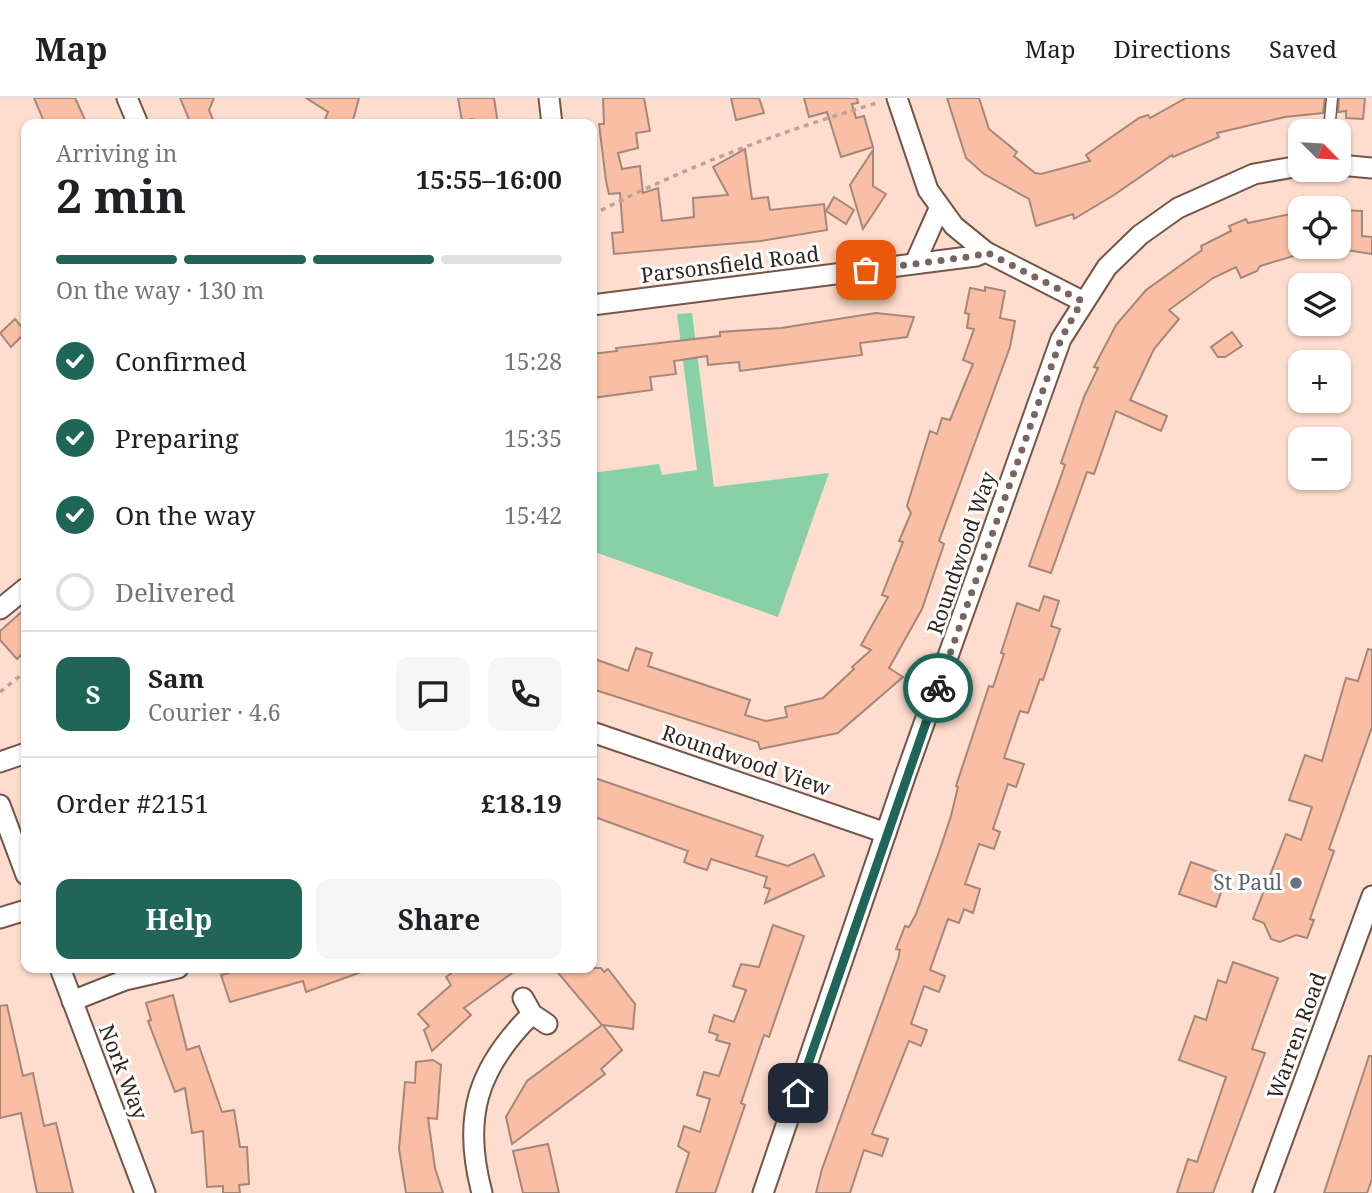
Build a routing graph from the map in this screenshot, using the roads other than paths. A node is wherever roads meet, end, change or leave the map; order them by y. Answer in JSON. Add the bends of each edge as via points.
{"nodes":[{"id":1,"x":127,"y":98,"type":"edge"},
{"id":2,"x":548,"y":98,"type":"edge"},
{"id":3,"x":1332,"y":98,"type":"edge"},
{"id":4,"x":897,"y":100,"type":"edge"},
{"id":5,"x":136,"y":119,"type":"edge"},
{"id":6,"x":551,"y":119,"type":"edge"},
{"id":7,"x":1330,"y":119,"type":"edge"},
{"id":8,"x":1351,"y":166,"type":"edge"},
{"id":9,"x":1288,"y":168,"type":"edge"},
{"id":10,"x":1372,"y":168,"type":"edge"},
{"id":11,"x":939,"y":209,"type":"junction"},
{"id":12,"x":986,"y":252,"type":"junction"},
{"id":13,"x":915,"y":262,"type":"junction"},
{"id":14,"x":1082,"y":301,"type":"junction"},
{"id":15,"x":597,"y":304,"type":"edge"},
{"id":16,"x":21,"y":592,"type":"edge"},
{"id":17,"x":0,"y":609,"type":"edge"},
{"id":18,"x":597,"y":734,"type":"edge"},
{"id":19,"x":21,"y":755,"type":"edge"},
{"id":20,"x":0,"y":762,"type":"edge"},
{"id":21,"x":0,"y":805,"type":"edge"},
{"id":22,"x":886,"y":832,"type":"junction"},
{"id":23,"x":21,"y":862,"type":"edge"},
{"id":24,"x":1372,"y":895,"type":"edge"},
{"id":25,"x":21,"y":912,"type":"edge"},
{"id":26,"x":0,"y":918,"type":"edge"},
{"id":27,"x":62,"y":973,"type":"edge"},
{"id":28,"x":156,"y":973,"type":"edge"},
{"id":29,"x":72,"y":1001,"type":"junction"},
{"id":30,"x":534,"y":1012,"type":"dead end"},
{"id":31,"x":145,"y":1193,"type":"edge"},
{"id":32,"x":482,"y":1193,"type":"edge"},
{"id":33,"x":763,"y":1193,"type":"edge"},
{"id":34,"x":1264,"y":1193,"type":"edge"}],
"edges":[{"from":1,"to":5,"type":"street"},
{"from":2,"to":6,"type":"street"},
{"from":3,"to":7,"type":"lane"},
{"from":4,"to":11,"type":"street","via":[[919,170]]},
{"from":8,"to":10,"type":"street"},
{"from":9,"to":14,"type":"street","name":"Roundwood Way","via":[[1254,174],[1178,208],[1140,235],[1107,267]]},
{"from":11,"to":12,"type":"street"},
{"from":11,"to":13,"type":"street"},
{"from":12,"to":13,"type":"street","name":"Parsonsfield Road"},
{"from":12,"to":14,"type":"street"},
{"from":13,"to":15,"type":"street","name":"Parsonsfield Road"},
{"from":14,"to":22,"type":"street","name":"Roundwood Way","via":[[1061,339]]},
{"from":16,"to":17,"type":"street"},
{"from":18,"to":22,"type":"street","name":"Roundwood View"},
{"from":19,"to":20,"type":"street"},
{"from":21,"to":23,"type":"street"},
{"from":22,"to":33,"type":"street","name":"Roundwood Way"},
{"from":24,"to":34,"type":"street","name":"Warren Road"},
{"from":25,"to":26,"type":"street"},
{"from":27,"to":29,"type":"street","name":"Nork Way"},
{"from":28,"to":29,"type":"street"},
{"from":29,"to":31,"type":"street","name":"Nork Way"},
{"from":30,"to":32,"type":"street","via":[[492,1062],[479,1091],[472,1126]]}]}
